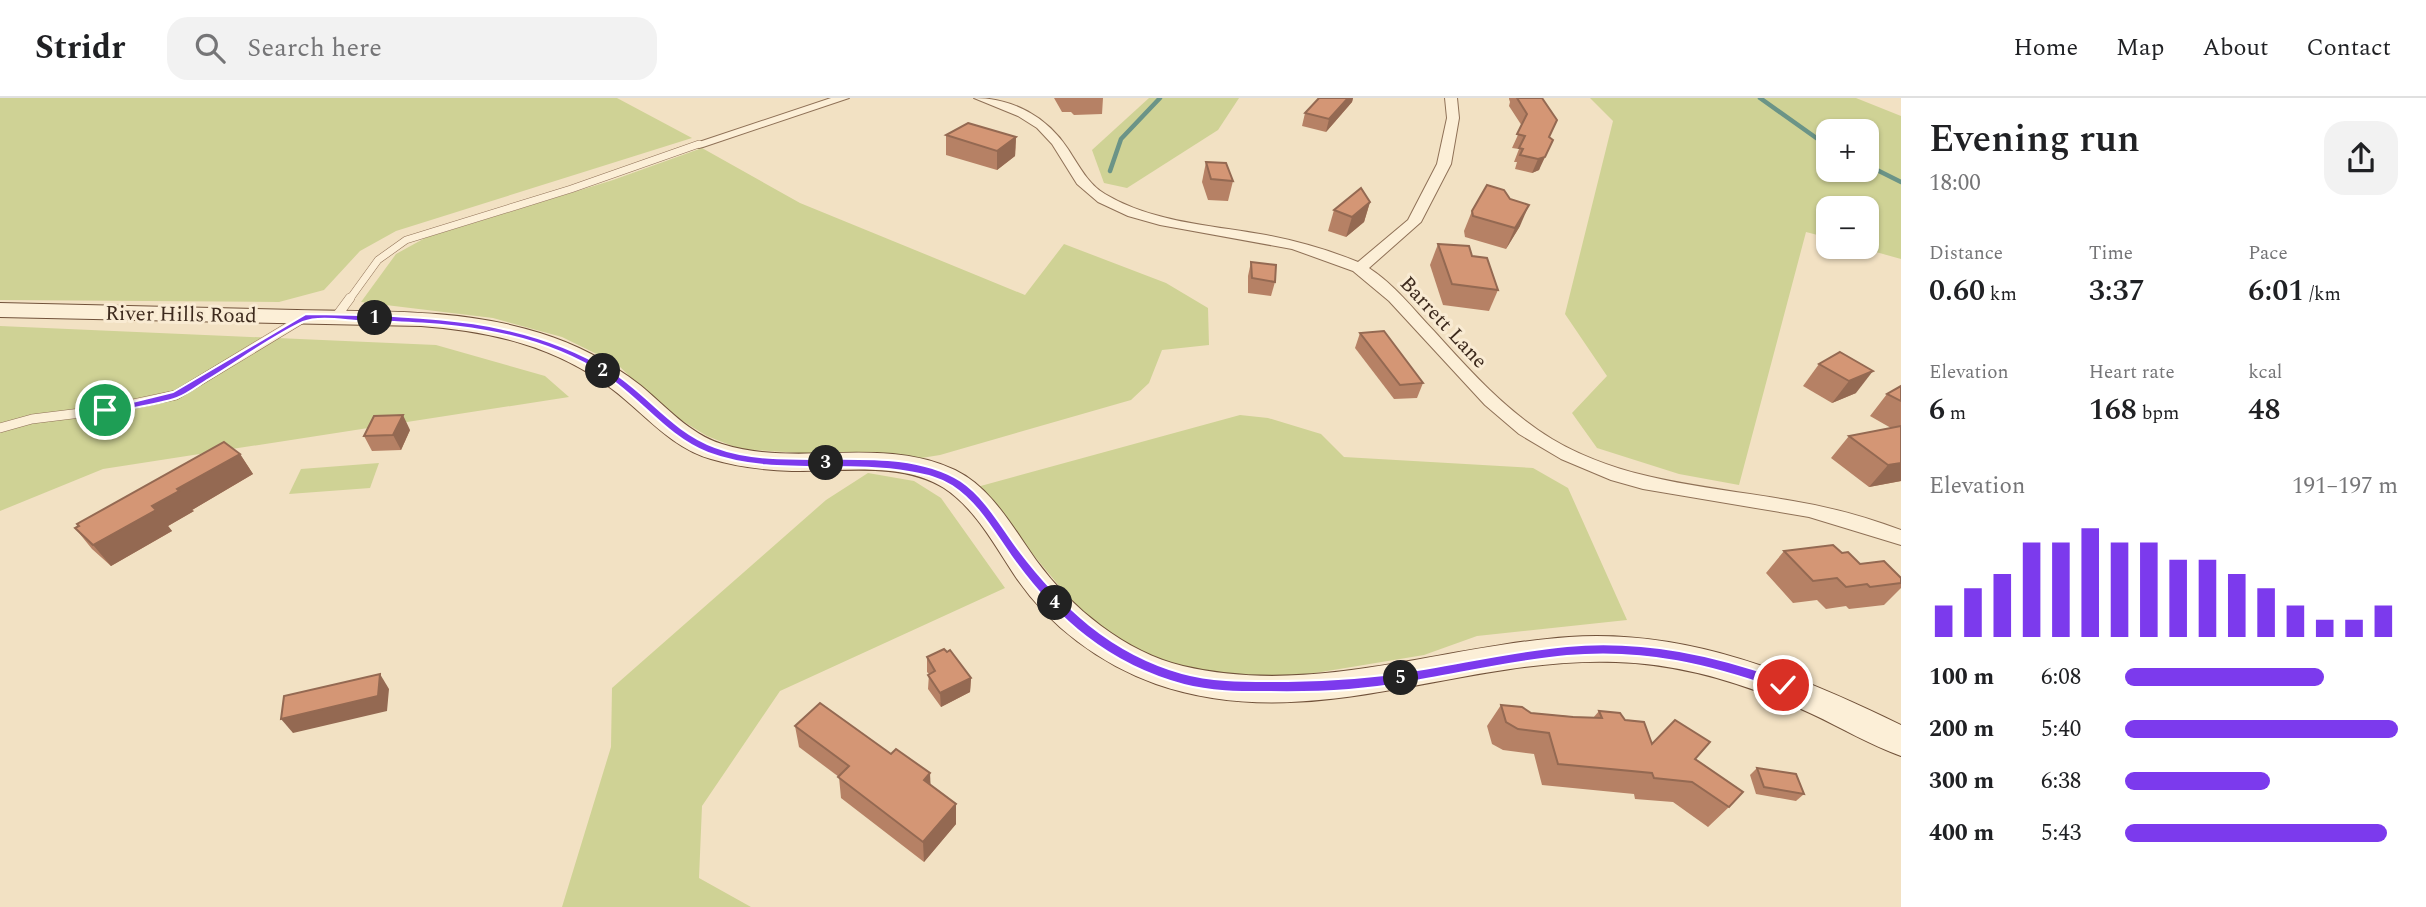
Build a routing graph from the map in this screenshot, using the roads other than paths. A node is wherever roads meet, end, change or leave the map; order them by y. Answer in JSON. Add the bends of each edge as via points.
{"nodes":[{"id":1,"x":838,"y":98,"type":"edge"},
{"id":2,"x":980,"y":98,"type":"edge"},
{"id":3,"x":1451,"y":98,"type":"edge"},
{"id":4,"x":1002,"y":100,"type":"edge"},
{"id":5,"x":699,"y":144,"type":"joint"},
{"id":6,"x":1359,"y":269,"type":"junction"},
{"id":7,"x":0,"y":310,"type":"edge"},
{"id":8,"x":306,"y":317,"type":"junction"},
{"id":9,"x":336,"y":317,"type":"junction"},
{"id":10,"x":0,"y":428,"type":"edge"},
{"id":11,"x":1901,"y":538,"type":"edge"},
{"id":12,"x":1901,"y":741,"type":"edge"}],
"edges":[{"from":1,"to":5,"type":"street"},
{"from":2,"to":4,"type":"street","name":"Barrett Lane"},
{"from":3,"to":6,"type":"street","via":[[1454,118],[1444,164],[1413,222]]},
{"from":4,"to":6,"type":"street","name":"Barrett Lane","via":[[1043,127],[1082,183],[1119,207],[1171,224],[1297,245]]},
{"from":5,"to":9,"type":"lane","via":[[406,240],[379,260]]},
{"from":6,"to":11,"type":"street","name":"Barrett Lane","via":[[1391,295],[1504,415],[1569,456],[1651,486],[1781,505]]},
{"from":7,"to":8,"type":"street","name":"River Hills Road"},
{"from":8,"to":9,"type":"street","name":"River Hills Road"},
{"from":8,"to":10,"type":"lane","via":[[176,395]]},
{"from":9,"to":12,"type":"street","name":"River Hills Road","via":[[459,323],[537,340],[610,374],[671,427],[711,450],[778,462],[878,463],[939,474],[961,486],[980,505],[1037,583],[1070,618],[1114,651],[1185,680],[1228,687],[1314,687],[1401,678],[1543,654],[1628,649],[1734,667]]}]}
